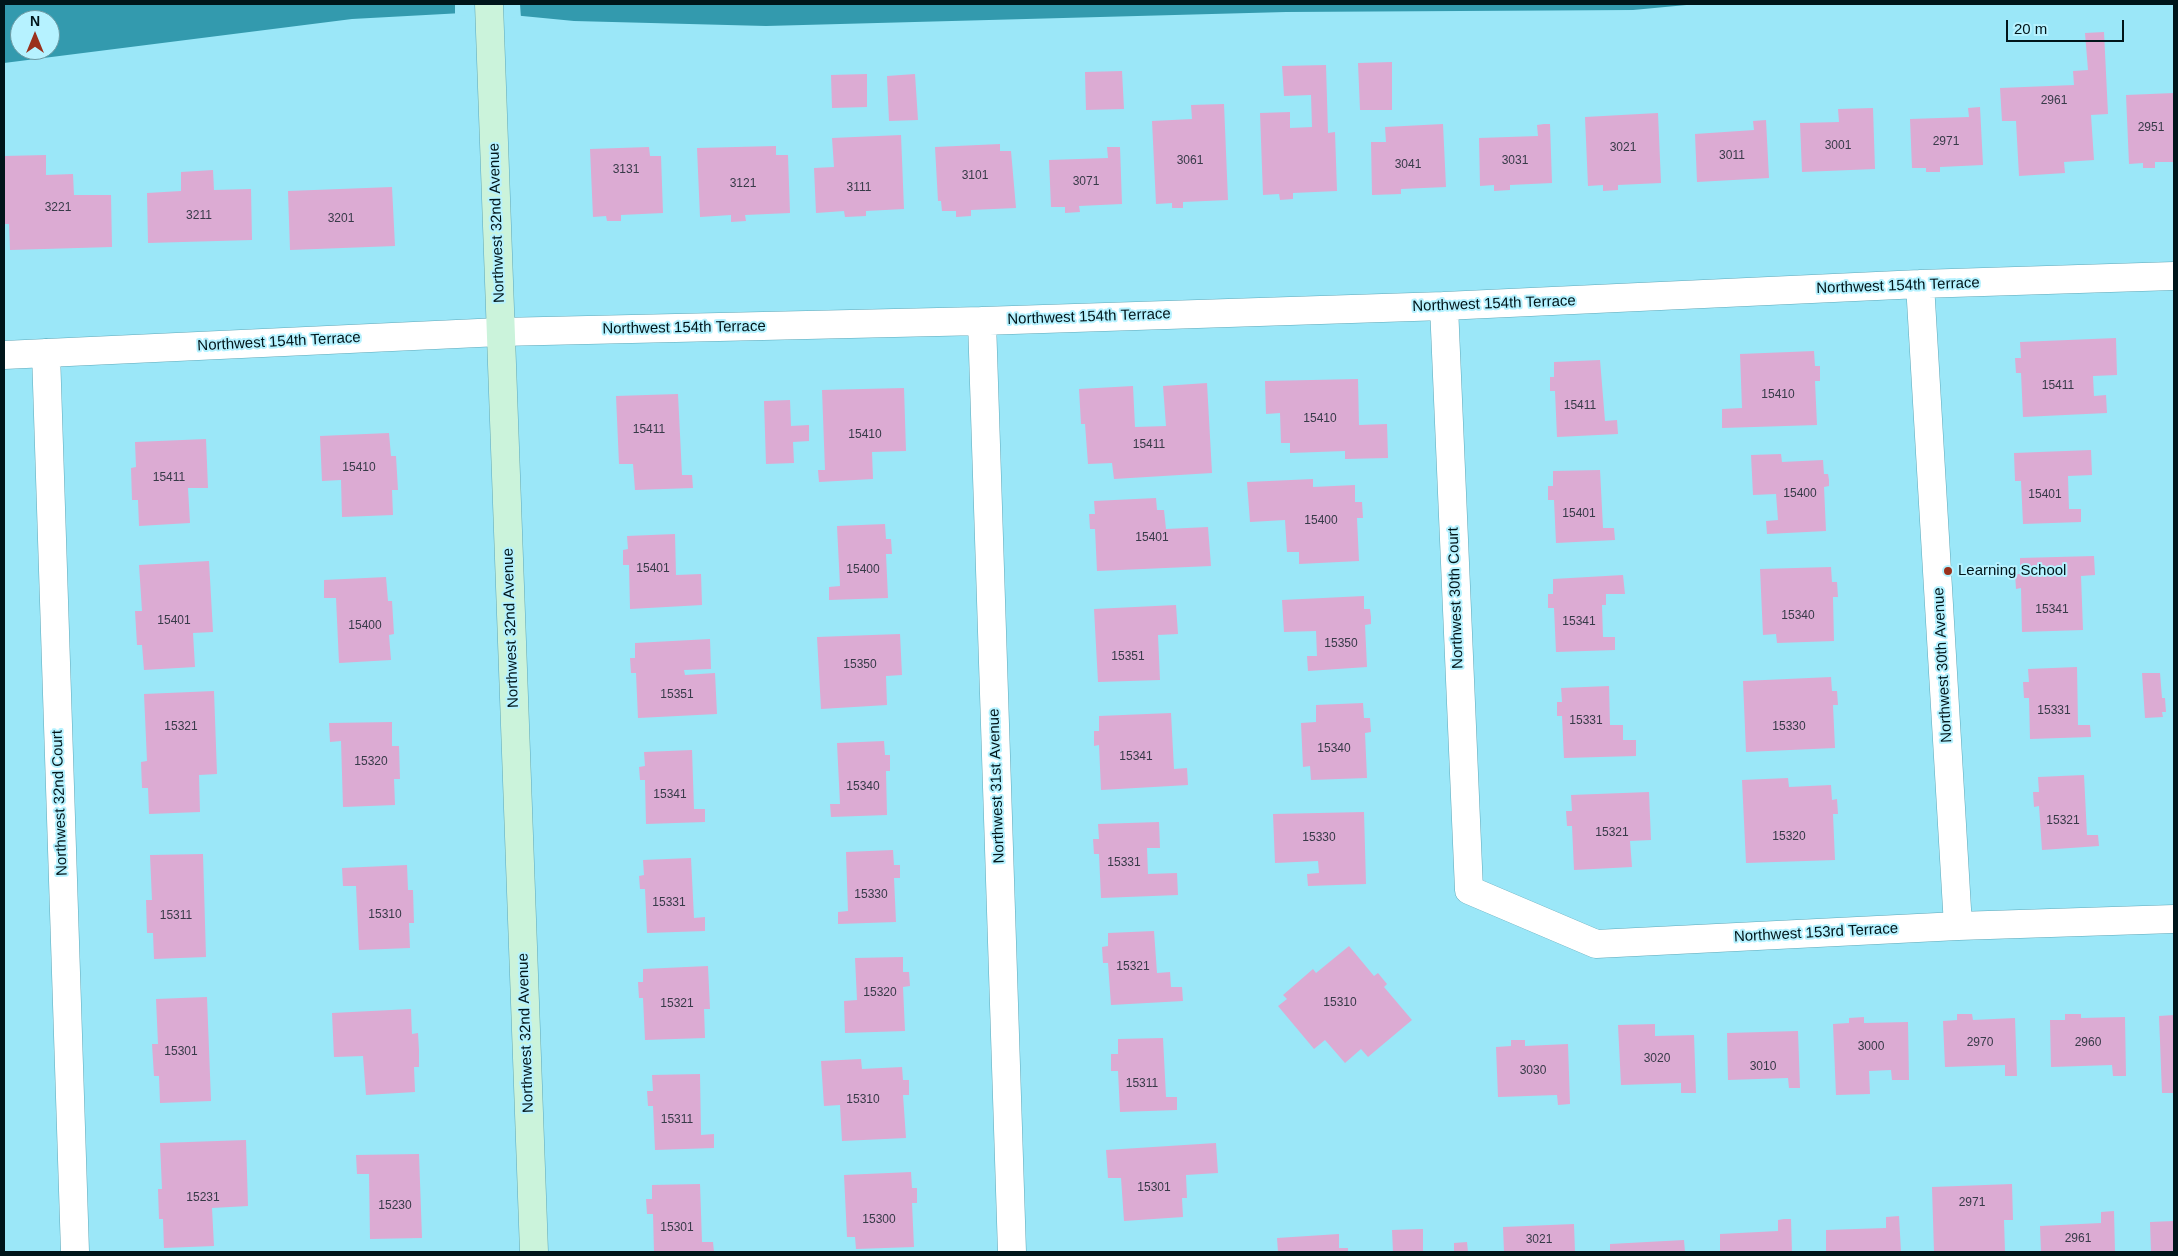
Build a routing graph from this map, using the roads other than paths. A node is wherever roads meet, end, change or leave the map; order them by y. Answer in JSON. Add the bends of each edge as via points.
{"nodes":[{"id":1,"x":489,"y":14,"type":"edge"},
{"id":2,"x":2174,"y":276,"type":"edge"},
{"id":3,"x":1920,"y":284,"type":"junction"},
{"id":4,"x":1444,"y":306,"type":"junction"},
{"id":5,"x":982,"y":321,"type":"junction"},
{"id":6,"x":500,"y":332,"type":"junction"},
{"id":7,"x":46,"y":353,"type":"junction"},
{"id":8,"x":4,"y":355,"type":"edge"},
{"id":9,"x":1469,"y":890,"type":"joint"},
{"id":10,"x":2174,"y":919,"type":"edge"},
{"id":11,"x":1958,"y":926,"type":"junction"},
{"id":12,"x":75,"y":1252,"type":"edge"},
{"id":13,"x":534,"y":1252,"type":"edge"},
{"id":14,"x":1012,"y":1252,"type":"edge"}],
"edges":[{"from":1,"to":6,"type":"street","name":"Northwest 32nd Avenue"},
{"from":2,"to":3,"type":"street","name":"Northwest 154th Terrace"},
{"from":3,"to":4,"type":"street","name":"Northwest 154th Terrace"},
{"from":3,"to":11,"type":"street","name":"Northwest 30th Avenue"},
{"from":4,"to":5,"type":"street","name":"Northwest 154th Terrace"},
{"from":4,"to":9,"type":"street","name":"Northwest 30th Court"},
{"from":5,"to":6,"type":"street","name":"Northwest 154th Terrace"},
{"from":5,"to":14,"type":"street","name":"Northwest 31st Avenue"},
{"from":6,"to":7,"type":"street","name":"Northwest 154th Terrace"},
{"from":6,"to":13,"type":"street","name":"Northwest 32nd Avenue"},
{"from":7,"to":8,"type":"street","name":"Northwest 154th Terrace"},
{"from":7,"to":12,"type":"street","name":"Northwest 32nd Court"},
{"from":9,"to":11,"type":"street","name":"Northwest 153rd Terrace","via":[[1596,944]]},
{"from":10,"to":11,"type":"street","name":"Northwest 153rd Terrace"}]}
